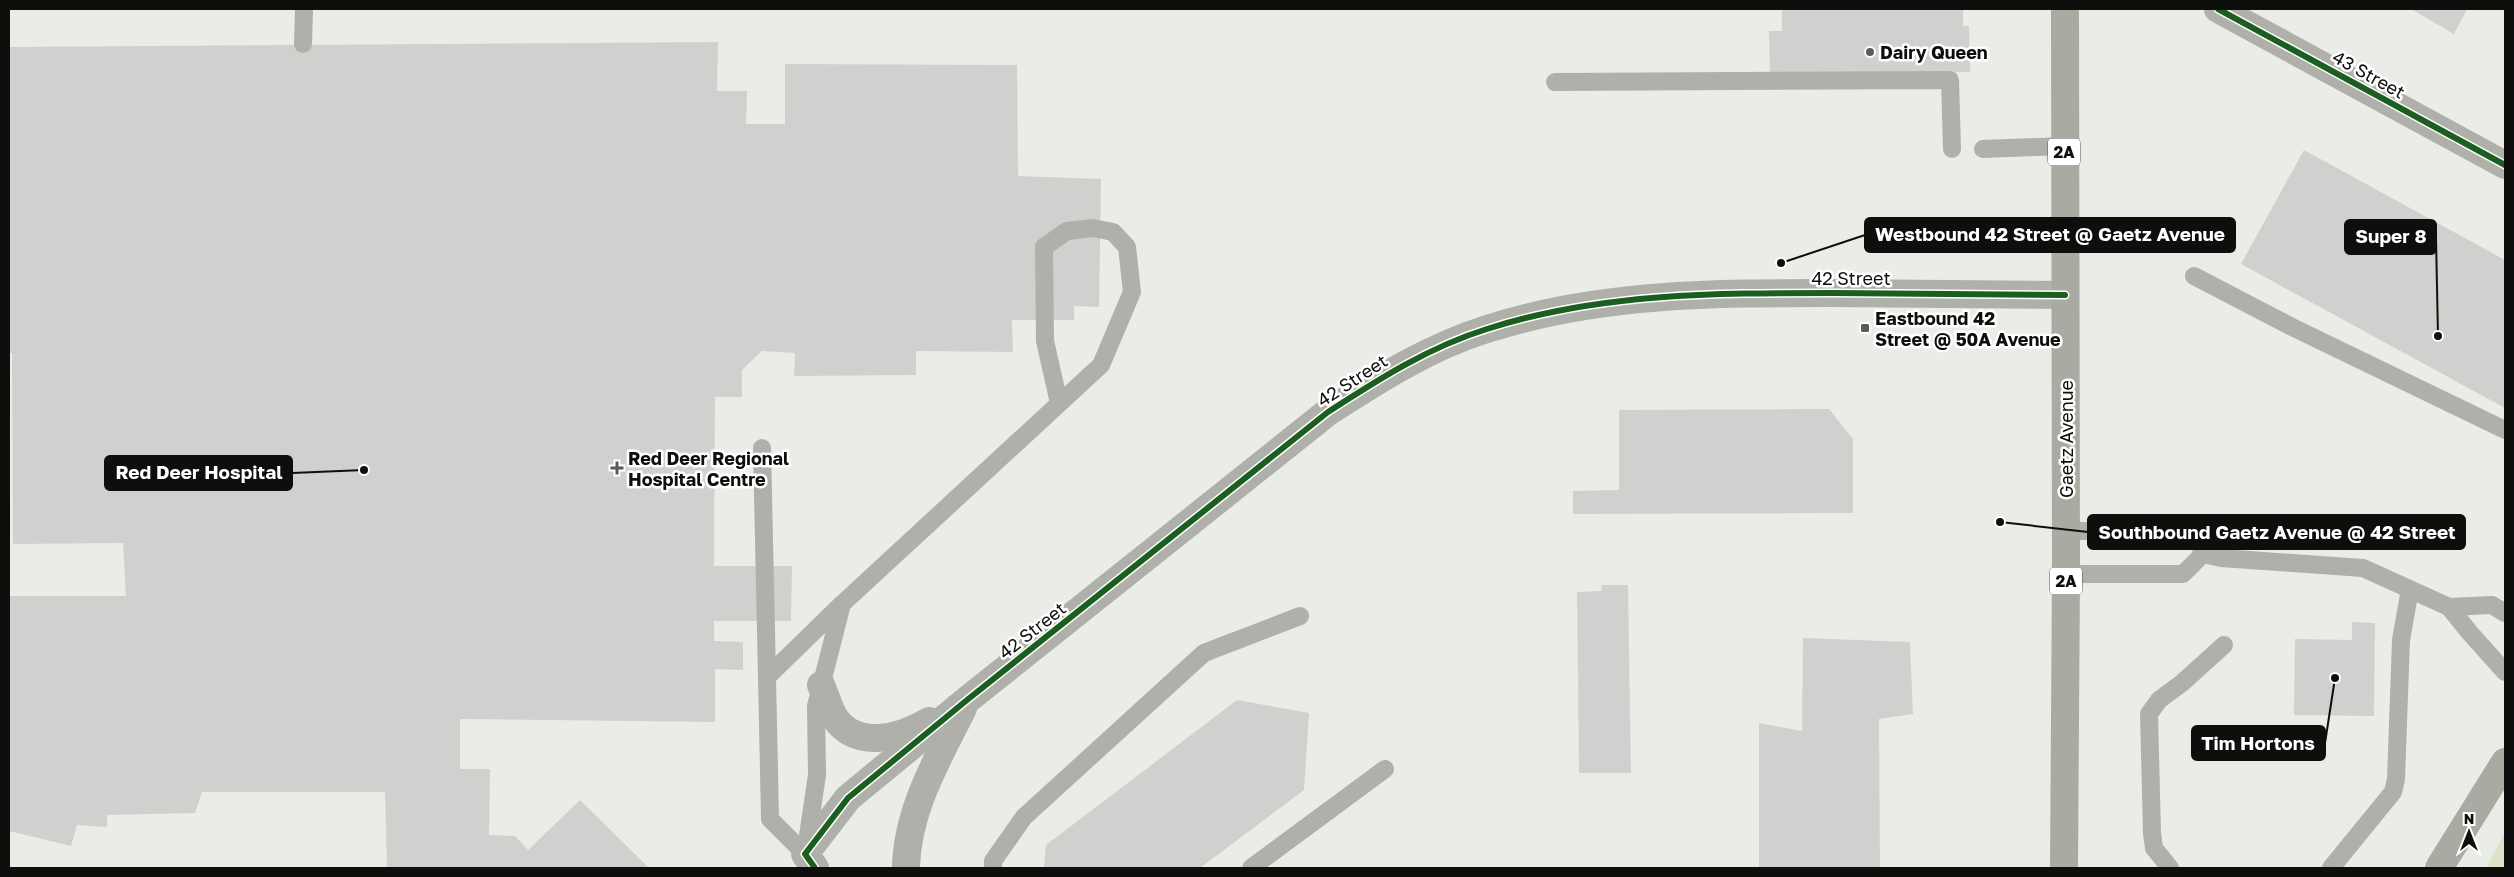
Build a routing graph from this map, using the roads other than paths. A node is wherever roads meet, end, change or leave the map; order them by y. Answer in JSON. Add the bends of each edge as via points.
{"nodes":[{"id":1,"x":304,"y":9,"type":"edge"},
{"id":2,"x":2065,"y":9,"type":"edge"},
{"id":3,"x":2218,"y":9,"type":"edge"},
{"id":4,"x":303,"y":44,"type":"dead end"},
{"id":5,"x":1555,"y":82,"type":"dead end"},
{"id":6,"x":2064,"y":146,"type":"junction"},
{"id":7,"x":1952,"y":149,"type":"dead end"},
{"id":8,"x":1983,"y":149,"type":"dead end"},
{"id":9,"x":2505,"y":165,"type":"edge"},
{"id":10,"x":2194,"y":276,"type":"dead end"},
{"id":11,"x":2065,"y":295,"type":"junction"},
{"id":12,"x":1059,"y":404,"type":"junction"},
{"id":13,"x":2505,"y":430,"type":"edge"},
{"id":14,"x":762,"y":448,"type":"dead end"},
{"id":15,"x":2066,"y":530,"type":"junction"},
{"id":16,"x":2203,"y":554,"type":"junction"},
{"id":17,"x":2066,"y":574,"type":"junction"},
{"id":18,"x":2410,"y":589,"type":"junction"},
{"id":19,"x":842,"y":604,"type":"junction"},
{"id":20,"x":2449,"y":607,"type":"junction"},
{"id":21,"x":2505,"y":613,"type":"edge"},
{"id":22,"x":1300,"y":616,"type":"dead end"},
{"id":23,"x":2224,"y":645,"type":"dead end"},
{"id":24,"x":2505,"y":672,"type":"edge"},
{"id":25,"x":768,"y":677,"type":"junction"},
{"id":26,"x":821,"y":685,"type":"junction"},
{"id":27,"x":967,"y":700,"type":"junction"},
{"id":28,"x":2505,"y":762,"type":"edge"},
{"id":29,"x":1385,"y":768,"type":"dead end"},
{"id":30,"x":810,"y":861,"type":"edge"},
{"id":31,"x":906,"y":868,"type":"edge"},
{"id":32,"x":993,"y":868,"type":"edge"},
{"id":33,"x":1251,"y":868,"type":"edge"},
{"id":34,"x":2064,"y":868,"type":"edge"},
{"id":35,"x":2170,"y":868,"type":"edge"},
{"id":36,"x":2330,"y":868,"type":"edge"},
{"id":37,"x":2439,"y":868,"type":"edge"}],
"edges":[{"from":1,"to":4,"type":"lane"},
{"from":2,"to":6,"type":"main road","name":"Gaetz Avenue","number":"2A"},
{"from":3,"to":9,"type":"street","name":"43 Street"},
{"from":5,"to":7,"type":"lane","via":[[1950,80]]},
{"from":6,"to":8,"type":"lane"},
{"from":6,"to":11,"type":"main road","name":"Gaetz Avenue","number":"2A"},
{"from":10,"to":13,"type":"lane"},
{"from":11,"to":15,"type":"main road","name":"Gaetz Avenue","number":"2A"},
{"from":11,"to":27,"type":"street","name":"42 Street","via":[[1721,292],[1572,307],[1486,329],[1427,353],[1328,412]]},
{"from":12,"to":12,"type":"lane","via":[[1102,365],[1132,292],[1127,247],[1114,232],[1093,228],[1067,231],[1044,247],[1045,341]]},
{"from":12,"to":19,"type":"lane"},
{"from":14,"to":25,"type":"lane"},
{"from":15,"to":16,"type":"lane","via":[[2197,537]]},
{"from":15,"to":17,"type":"main road","name":"Gaetz Avenue","number":"2A"},
{"from":16,"to":17,"type":"lane","via":[[2183,574]]},
{"from":16,"to":18,"type":"lane","via":[[2363,568]]},
{"from":17,"to":34,"type":"main road","name":"Gaetz Avenue","number":"2A"},
{"from":18,"to":20,"type":"lane"},
{"from":18,"to":36,"type":"lane","via":[[2401,640],[2396,779],[2392,792]]},
{"from":19,"to":25,"type":"lane"},
{"from":19,"to":26,"type":"lane"},
{"from":20,"to":21,"type":"lane","via":[[2492,605]]},
{"from":20,"to":24,"type":"lane"},
{"from":22,"to":32,"type":"lane","via":[[1204,653],[1024,817],[993,861]]},
{"from":23,"to":35,"type":"lane","via":[[2158,700],[2149,714],[2152,834],[2154,848]]},
{"from":25,"to":30,"type":"lane","via":[[770,819]]},
{"from":26,"to":27,"type":"street","via":[[833,716],[852,734],[862,738],[885,737],[925,724]]},
{"from":26,"to":30,"type":"lane","via":[[816,706],[817,775]]},
{"from":27,"to":30,"type":"street","name":"42 Street","via":[[848,798]]},
{"from":27,"to":31,"type":"street","name":"42 Street","via":[[922,792],[910,830]]},
{"from":28,"to":37,"type":"main road"},
{"from":29,"to":33,"type":"lane"}]}
